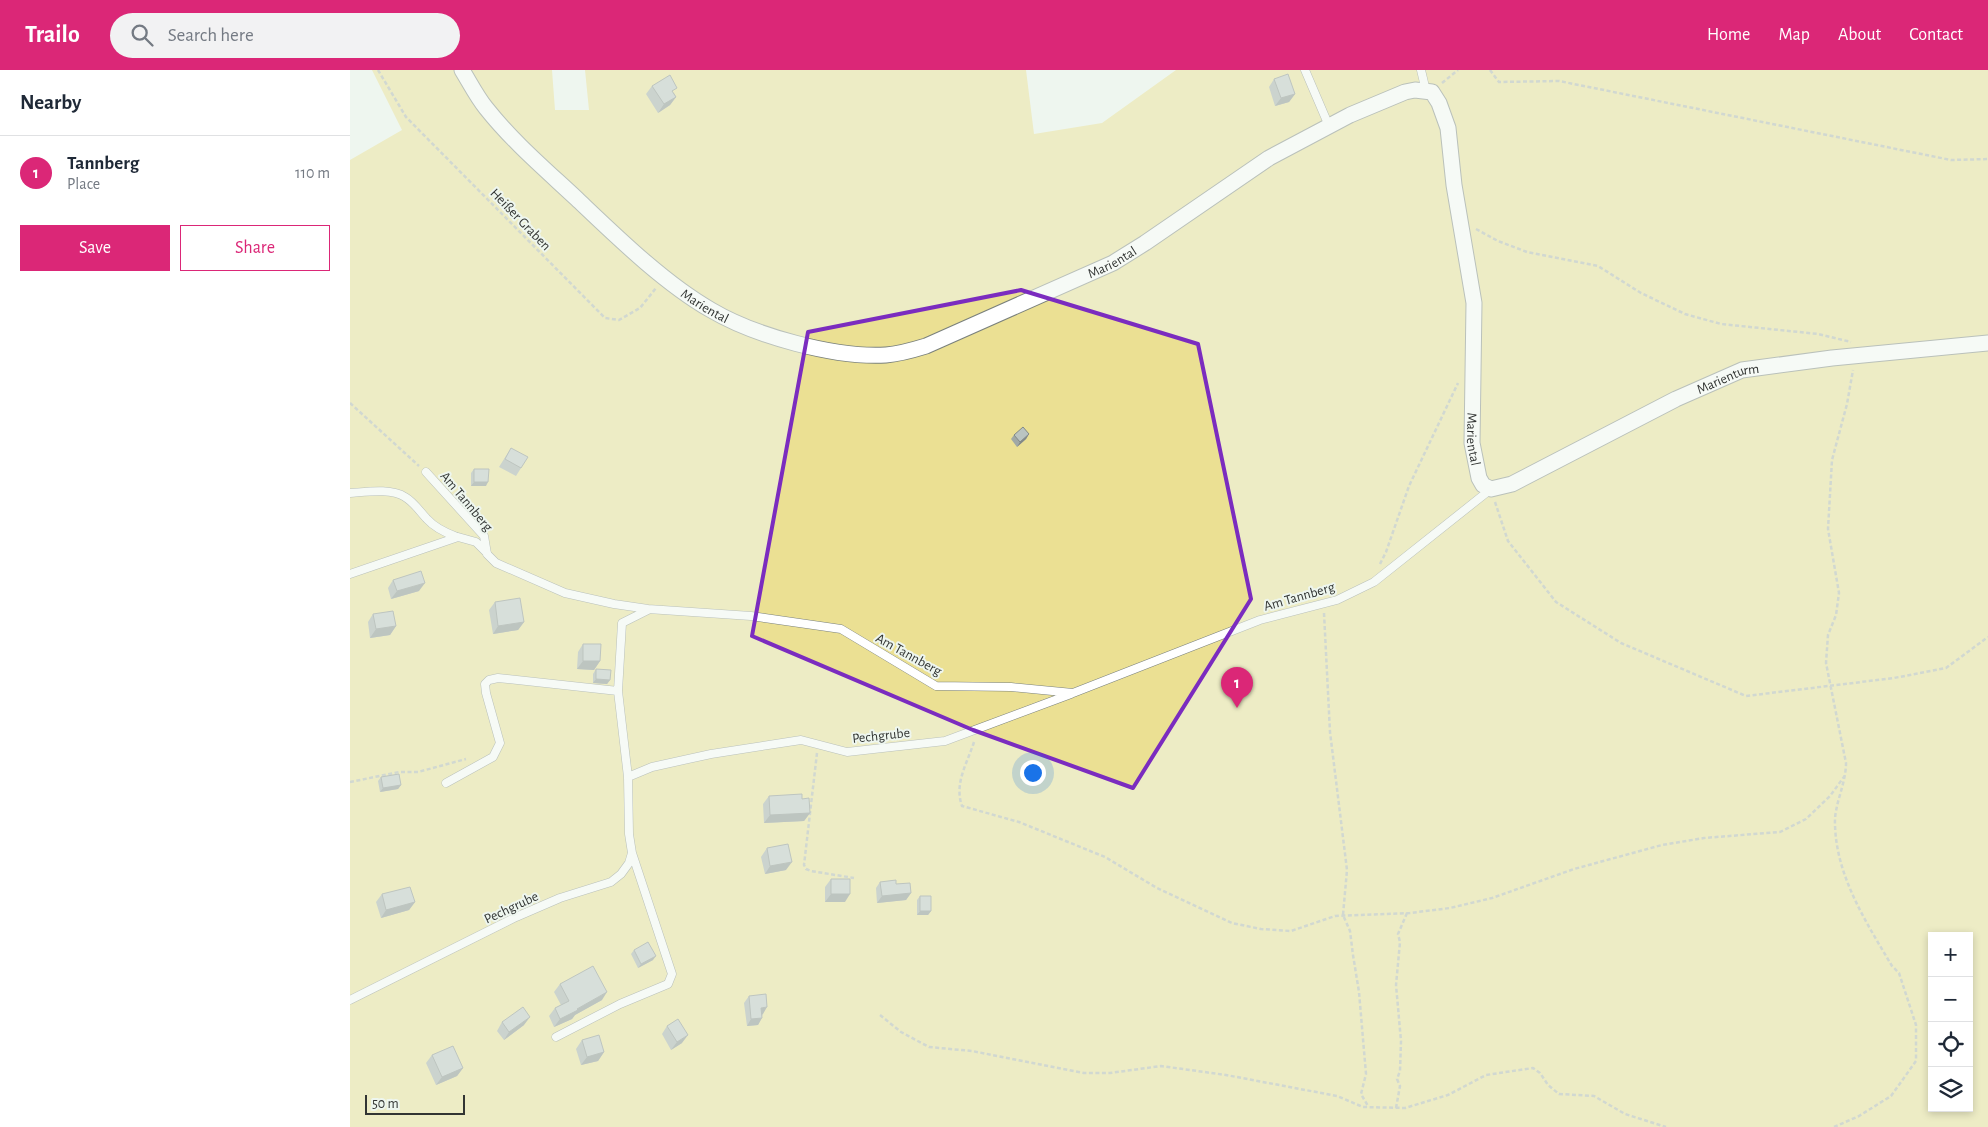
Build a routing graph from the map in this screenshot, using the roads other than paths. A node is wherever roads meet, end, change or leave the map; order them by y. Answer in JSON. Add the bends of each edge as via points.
{"nodes":[{"id":1,"x":462,"y":70,"type":"edge"},
{"id":2,"x":1304,"y":70,"type":"edge"},
{"id":3,"x":1421,"y":70,"type":"edge"},
{"id":4,"x":1429,"y":92,"type":"junction"},
{"id":5,"x":1329,"y":126,"type":"junction"},
{"id":6,"x":1988,"y":343,"type":"edge"},
{"id":7,"x":426,"y":472,"type":"road end"},
{"id":8,"x":1491,"y":489,"type":"junction"},
{"id":9,"x":350,"y":493,"type":"edge"},
{"id":10,"x":458,"y":537,"type":"junction"},
{"id":11,"x":487,"y":554,"type":"junction"},
{"id":12,"x":350,"y":574,"type":"edge"},
{"id":13,"x":648,"y":609,"type":"junction"},
{"id":14,"x":618,"y":691,"type":"junction"},
{"id":15,"x":1073,"y":693,"type":"junction"},
{"id":16,"x":628,"y":777,"type":"junction"},
{"id":17,"x":446,"y":783,"type":"dead end"},
{"id":18,"x":632,"y":853,"type":"junction"},
{"id":19,"x":350,"y":1000,"type":"edge"},
{"id":20,"x":556,"y":1037,"type":"dead end"}],
"edges":[{"from":1,"to":5,"type":"street","name":"Mariental","via":[[486,107],[513,138],[665,278],[711,311],[775,338],[830,350],[884,355],[926,346],[1113,263],[1268,158]]},
{"from":2,"to":5,"type":"lane"},
{"from":3,"to":4,"type":"lane"},
{"from":4,"to":5,"type":"street","name":"Mariental","via":[[1415,90],[1394,95]]},
{"from":4,"to":8,"type":"street","name":"Mariental","via":[[1439,103],[1448,128],[1474,303],[1472,442],[1479,478]]},
{"from":6,"to":8,"type":"street","name":"Marienturm","via":[[1855,349],[1742,370],[1676,399],[1512,484]]},
{"from":7,"to":11,"type":"lane","name":"Am Tannberg","via":[[484,536]]},
{"from":8,"to":15,"type":"lane","name":"Am Tannberg","via":[[1368,585],[1337,600],[1260,620]]},
{"from":9,"to":10,"type":"lane","via":[[381,492],[404,496],[445,533]]},
{"from":10,"to":11,"type":"lane","via":[[476,542]]},
{"from":10,"to":12,"type":"lane"},
{"from":11,"to":13,"type":"lane","name":"Am Tannberg","via":[[503,567],[565,593]]},
{"from":13,"to":14,"type":"lane","via":[[622,623]]},
{"from":13,"to":15,"type":"lane","name":"Am Tannberg","via":[[751,616],[841,629],[936,686],[1011,687]]},
{"from":14,"to":16,"type":"lane"},
{"from":14,"to":17,"type":"lane","via":[[498,678],[489,680],[485,684],[486,693],[500,743],[493,757]]},
{"from":15,"to":16,"type":"lane","name":"Pechgrube","via":[[944,741],[847,752],[801,740],[711,754],[652,767]]},
{"from":16,"to":18,"type":"lane"},
{"from":18,"to":19,"type":"lane","name":"Pechgrube","via":[[629,863],[611,882],[560,898],[516,917]]},
{"from":18,"to":20,"type":"lane","via":[[672,974],[668,984]]}]}
